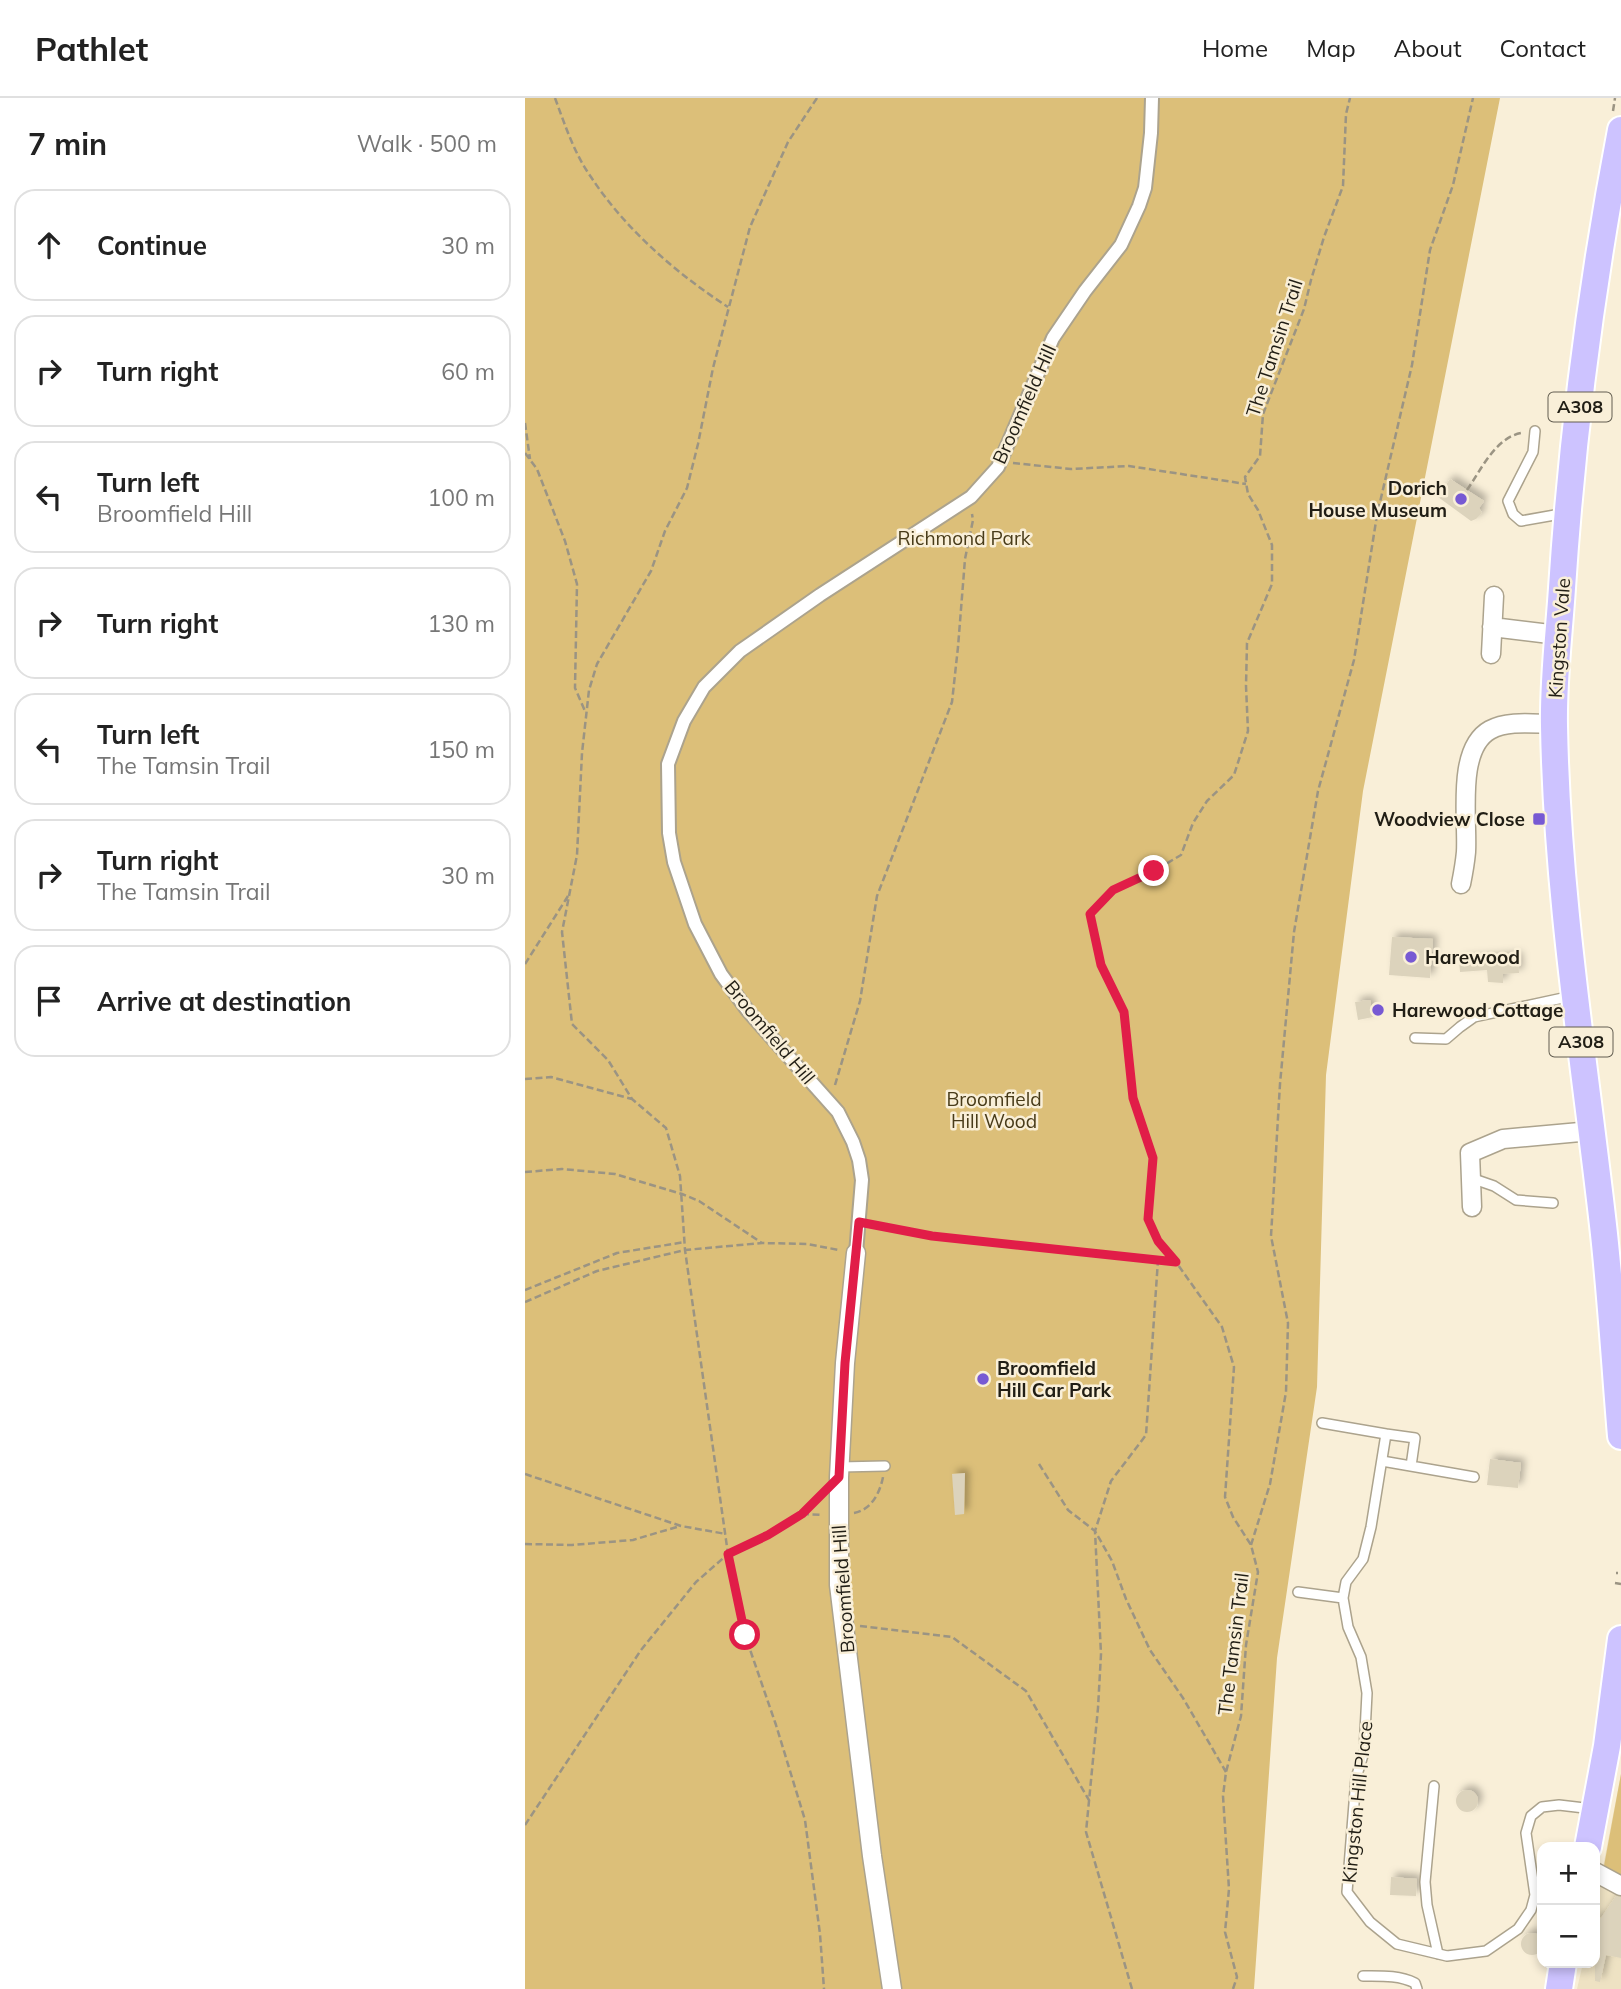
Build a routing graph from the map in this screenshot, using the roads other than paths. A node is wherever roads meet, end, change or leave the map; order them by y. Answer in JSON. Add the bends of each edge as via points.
{"nodes":[{"id":1,"x":1152,"y":98,"type":"edge"},
{"id":2,"x":1621,"y":130,"type":"edge"},
{"id":3,"x":1535,"y":431,"type":"road end"},
{"id":4,"x":1567,"y":512,"type":"junction"},
{"id":5,"x":1493,"y":596,"type":"dead end"},
{"id":6,"x":1492,"y":626,"type":"junction"},
{"id":7,"x":1558,"y":635,"type":"junction"},
{"id":8,"x":1491,"y":654,"type":"dead end"},
{"id":9,"x":1554,"y":724,"type":"junction"},
{"id":10,"x":1461,"y":884,"type":"dead end"},
{"id":11,"x":1576,"y":995,"type":"junction"},
{"id":12,"x":1415,"y":1038,"type":"dead end"},
{"id":13,"x":1592,"y":1139,"type":"junction"},
{"id":14,"x":1471,"y":1178,"type":"junction"},
{"id":15,"x":1553,"y":1203,"type":"dead end"},
{"id":16,"x":1472,"y":1207,"type":"dead end"},
{"id":17,"x":856,"y":1253,"type":"joint"},
{"id":18,"x":1322,"y":1423,"type":"dead end"},
{"id":19,"x":1386,"y":1434,"type":"junction"},
{"id":20,"x":1621,"y":1436,"type":"edge"},
{"id":21,"x":1382,"y":1461,"type":"junction"},
{"id":22,"x":885,"y":1466,"type":"dead end"},
{"id":23,"x":1411,"y":1466,"type":"junction"},
{"id":24,"x":839,"y":1472,"type":"junction"},
{"id":25,"x":1474,"y":1477,"type":"dead end"},
{"id":26,"x":1298,"y":1592,"type":"dead end"},
{"id":27,"x":1343,"y":1598,"type":"junction"},
{"id":28,"x":1621,"y":1639,"type":"edge"},
{"id":29,"x":1434,"y":1786,"type":"dead end"},
{"id":30,"x":1595,"y":1810,"type":"junction"},
{"id":31,"x":1589,"y":1842,"type":"edge"},
{"id":32,"x":1600,"y":1875,"type":"edge"},
{"id":33,"x":1621,"y":1886,"type":"edge"},
{"id":34,"x":1438,"y":1954,"type":"junction"},
{"id":35,"x":1562,"y":1968,"type":"edge"},
{"id":36,"x":1363,"y":1976,"type":"dead end"},
{"id":37,"x":892,"y":1989,"type":"edge"},
{"id":38,"x":1417,"y":1989,"type":"edge"},
{"id":39,"x":1559,"y":1989,"type":"edge"}],
"edges":[{"from":1,"to":17,"type":"street","name":"Broomfield Hill","via":[[1145,188],[1139,206],[1121,246],[1053,338],[998,467],[971,496],[740,651],[704,687],[684,721],[668,764],[669,833],[695,924],[720,974],[847,1127],[862,1180]]},
{"from":2,"to":4,"type":"main road","name":"Kingston Vale","number":"A308","via":[[1597,272]]},
{"from":3,"to":4,"type":"lane","via":[[1533,452],[1508,501],[1513,514],[1521,522]]},
{"from":4,"to":7,"type":"main road","name":"Kingston Vale","number":"A308"},
{"from":5,"to":6,"type":"street"},
{"from":6,"to":7,"type":"street"},
{"from":6,"to":8,"type":"street"},
{"from":7,"to":9,"type":"main road","name":"Kingston Vale","number":"A308"},
{"from":9,"to":10,"type":"street","via":[[1502,725],[1489,730],[1472,751]]},
{"from":9,"to":11,"type":"main road","name":"Kingston Vale","number":"A308","via":[[1560,858]]},
{"from":11,"to":12,"type":"lane","via":[[1474,1017],[1446,1039]]},
{"from":11,"to":13,"type":"main road","name":"Kingston Vale","number":"A308"},
{"from":13,"to":14,"type":"street","via":[[1503,1139],[1471,1153]]},
{"from":13,"to":20,"type":"main road","number":"A308"},
{"from":14,"to":15,"type":"lane","via":[[1516,1200]]},
{"from":14,"to":16,"type":"street"},
{"from":17,"to":24,"type":"street","name":"Broomfield Hill"},
{"from":18,"to":19,"type":"lane"},
{"from":19,"to":21,"type":"lane"},
{"from":19,"to":23,"type":"lane","via":[[1415,1438]]},
{"from":21,"to":23,"type":"lane"},
{"from":21,"to":27,"type":"lane","via":[[1363,1559],[1346,1582]]},
{"from":22,"to":24,"type":"lane"},
{"from":23,"to":25,"type":"lane"},
{"from":24,"to":37,"type":"street","name":"Broomfield Hill","via":[[839,1585],[871,1856]]},
{"from":26,"to":27,"type":"lane"},
{"from":27,"to":34,"type":"lane","name":"Kingston Hill Place","via":[[1367,1693],[1347,1892],[1370,1922],[1397,1944]]},
{"from":28,"to":30,"type":"main road"},
{"from":29,"to":34,"type":"lane","via":[[1425,1882]]},
{"from":30,"to":31,"type":"main road"},
{"from":30,"to":34,"type":"lane","name":"Kingston Hill Place","via":[[1559,1805],[1542,1807],[1531,1816],[1526,1833],[1535,1895],[1531,1910],[1518,1929],[1486,1951]]},
{"from":32,"to":33,"type":"street"},
{"from":35,"to":39,"type":"main road"},
{"from":36,"to":38,"type":"lane","via":[[1407,1979]]}]}
